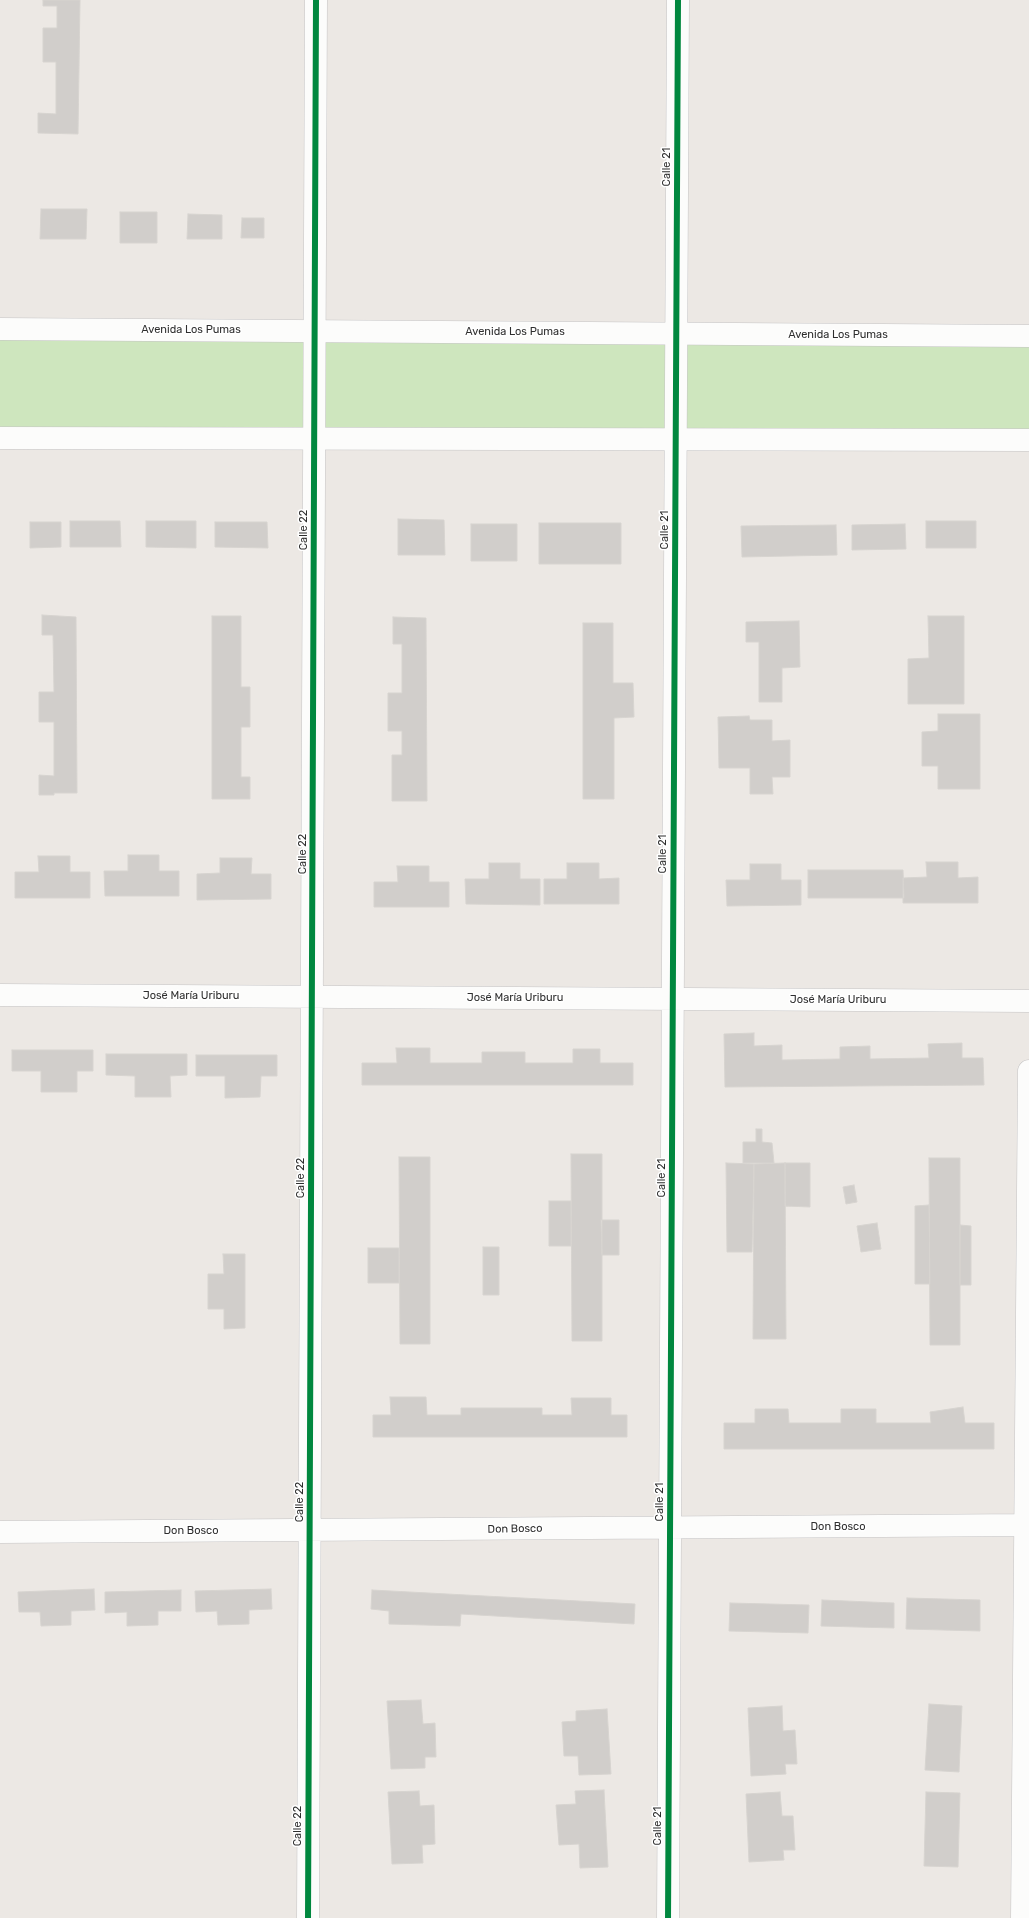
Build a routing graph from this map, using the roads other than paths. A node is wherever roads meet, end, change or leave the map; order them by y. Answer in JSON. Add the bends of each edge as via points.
{"nodes":[{"id":1,"x":316,"y":0,"type":"edge"},
{"id":2,"x":678,"y":0,"type":"edge"},
{"id":3,"x":0,"y":329,"type":"edge"},
{"id":4,"x":315,"y":331,"type":"junction"},
{"id":5,"x":676,"y":334,"type":"junction"},
{"id":6,"x":1029,"y":336,"type":"edge"},
{"id":7,"x":315,"y":437,"type":"junction"},
{"id":8,"x":0,"y":438,"type":"edge"},
{"id":9,"x":676,"y":438,"type":"junction"},
{"id":10,"x":1029,"y":440,"type":"edge"},
{"id":11,"x":0,"y":995,"type":"edge"},
{"id":12,"x":312,"y":997,"type":"junction"},
{"id":13,"x":673,"y":999,"type":"junction"},
{"id":14,"x":1029,"y":1001,"type":"edge"},
{"id":15,"x":1029,"y":1071,"type":"edge"},
{"id":16,"x":1027,"y":1525,"type":"edge"},
{"id":17,"x":670,"y":1528,"type":"junction"},
{"id":18,"x":310,"y":1531,"type":"junction"},
{"id":19,"x":0,"y":1532,"type":"edge"},
{"id":20,"x":308,"y":1918,"type":"edge"},
{"id":21,"x":668,"y":1918,"type":"edge"},
{"id":22,"x":1022,"y":1918,"type":"edge"}],
"edges":[{"from":1,"to":4,"type":"street","name":"Calle 22"},
{"from":2,"to":5,"type":"street","name":"Calle 21"},
{"from":3,"to":4,"type":"street","name":"Avenida Los Pumas"},
{"from":4,"to":5,"type":"street","name":"Avenida Los Pumas"},
{"from":4,"to":7,"type":"street","name":"Calle 22"},
{"from":5,"to":6,"type":"street","name":"Avenida Los Pumas"},
{"from":5,"to":9,"type":"street","name":"Calle 21"},
{"from":7,"to":8,"type":"street"},
{"from":7,"to":9,"type":"street"},
{"from":7,"to":12,"type":"street","name":"Calle 22"},
{"from":9,"to":10,"type":"street"},
{"from":9,"to":13,"type":"street","name":"Calle 21"},
{"from":11,"to":12,"type":"street","name":"José María Uriburu"},
{"from":12,"to":13,"type":"street","name":"José María Uriburu"},
{"from":12,"to":18,"type":"street","name":"Calle 22"},
{"from":13,"to":14,"type":"street","name":"José María Uriburu"},
{"from":13,"to":17,"type":"street","name":"Calle 21"},
{"from":15,"to":16,"type":"street"},
{"from":16,"to":17,"type":"street","name":"Don Bosco"},
{"from":16,"to":22,"type":"street"},
{"from":17,"to":18,"type":"street","name":"Don Bosco"},
{"from":17,"to":21,"type":"street","name":"Calle 21"},
{"from":18,"to":19,"type":"street","name":"Don Bosco"},
{"from":18,"to":20,"type":"street","name":"Calle 22"}]}
